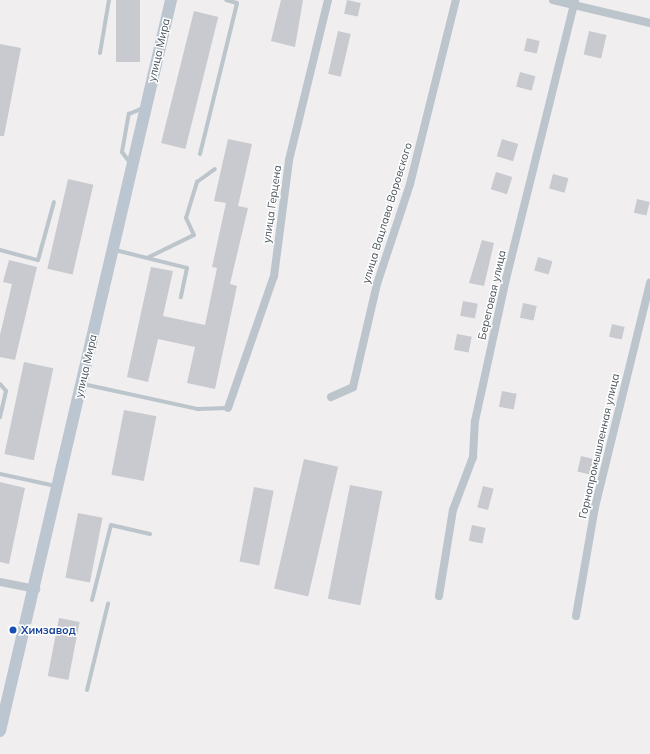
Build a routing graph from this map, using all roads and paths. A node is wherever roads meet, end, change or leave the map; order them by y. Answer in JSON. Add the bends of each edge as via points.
{"nodes":[{"id":1,"x":109,"y":0,"type":"edge"},
{"id":2,"x":171,"y":0,"type":"edge"},
{"id":3,"x":226,"y":0,"type":"edge"},
{"id":4,"x":328,"y":0,"type":"edge"},
{"id":5,"x":456,"y":0,"type":"edge"},
{"id":6,"x":553,"y":0,"type":"edge"},
{"id":7,"x":574,"y":3,"type":"edge"},
{"id":8,"x":650,"y":23,"type":"edge"},
{"id":9,"x":100,"y":53,"type":"dead end"},
{"id":10,"x":200,"y":154,"type":"dead end"},
{"id":11,"x":215,"y":169,"type":"dead end"},
{"id":12,"x":54,"y":202,"type":"dead end"},
{"id":13,"x":112,"y":249,"type":"junction"},
{"id":14,"x":0,"y":250,"type":"edge"},
{"id":15,"x":147,"y":258,"type":"junction"},
{"id":16,"x":650,"y":283,"type":"edge"},
{"id":17,"x":181,"y":297,"type":"dead end"},
{"id":18,"x":82,"y":383,"type":"junction"},
{"id":19,"x":0,"y":384,"type":"edge"},
{"id":20,"x":331,"y":397,"type":"dead end"},
{"id":21,"x":228,"y":408,"type":"joint"},
{"id":22,"x":0,"y":417,"type":"edge"},
{"id":23,"x":0,"y":474,"type":"edge"},
{"id":24,"x":59,"y":487,"type":"junction"},
{"id":25,"x":150,"y":534,"type":"dead end"},
{"id":26,"x":0,"y":582,"type":"edge"},
{"id":27,"x":36,"y":589,"type":"junction"},
{"id":28,"x":439,"y":596,"type":"dead end"},
{"id":29,"x":92,"y":600,"type":"dead end"},
{"id":30,"x":108,"y":604,"type":"dead end"},
{"id":31,"x":576,"y":616,"type":"dead end"},
{"id":32,"x":87,"y":690,"type":"dead end"},
{"id":33,"x":4,"y":697,"type":"edge"},
{"id":34,"x":0,"y":731,"type":"edge"}],
"edges":[{"from":1,"to":9,"type":"lane"},
{"from":2,"to":13,"type":"main road","name":"улица Мира"},
{"from":3,"to":10,"type":"lane","via":[[237,3]]},
{"from":4,"to":21,"type":"street","name":"улица Герцена","via":[[289,160],[274,276]]},
{"from":5,"to":20,"type":"street","name":"улица Вацлава Воровского","via":[[410,184],[377,284],[353,387]]},
{"from":6,"to":7,"type":"street"},
{"from":7,"to":8,"type":"street"},
{"from":7,"to":28,"type":"street","name":"Береговая улица","via":[[506,279],[475,421],[473,457],[453,510]]},
{"from":11,"to":15,"type":"lane","via":[[197,182],[186,218],[194,235]]},
{"from":12,"to":14,"type":"lane","via":[[38,260]]},
{"from":13,"to":15,"type":"lane"},
{"from":13,"to":18,"type":"main road","name":"улица Мира"},
{"from":15,"to":17,"type":"lane","via":[[187,268]]},
{"from":16,"to":31,"type":"street","name":"Горнопромышленная улица","via":[[596,507]]},
{"from":18,"to":21,"type":"lane","via":[[198,409]]},
{"from":18,"to":24,"type":"main road","name":"улица Мира"},
{"from":19,"to":22,"type":"lane","via":[[6,391]]},
{"from":23,"to":24,"type":"lane"},
{"from":24,"to":27,"type":"main road","name":"улица Мира"},
{"from":25,"to":29,"type":"lane","via":[[111,525]]},
{"from":26,"to":27,"type":"street"},
{"from":27,"to":33,"type":"main road","name":"улица Мира"},
{"from":30,"to":32,"type":"lane"},
{"from":33,"to":34,"type":"main road","name":"улица Мира"}]}
